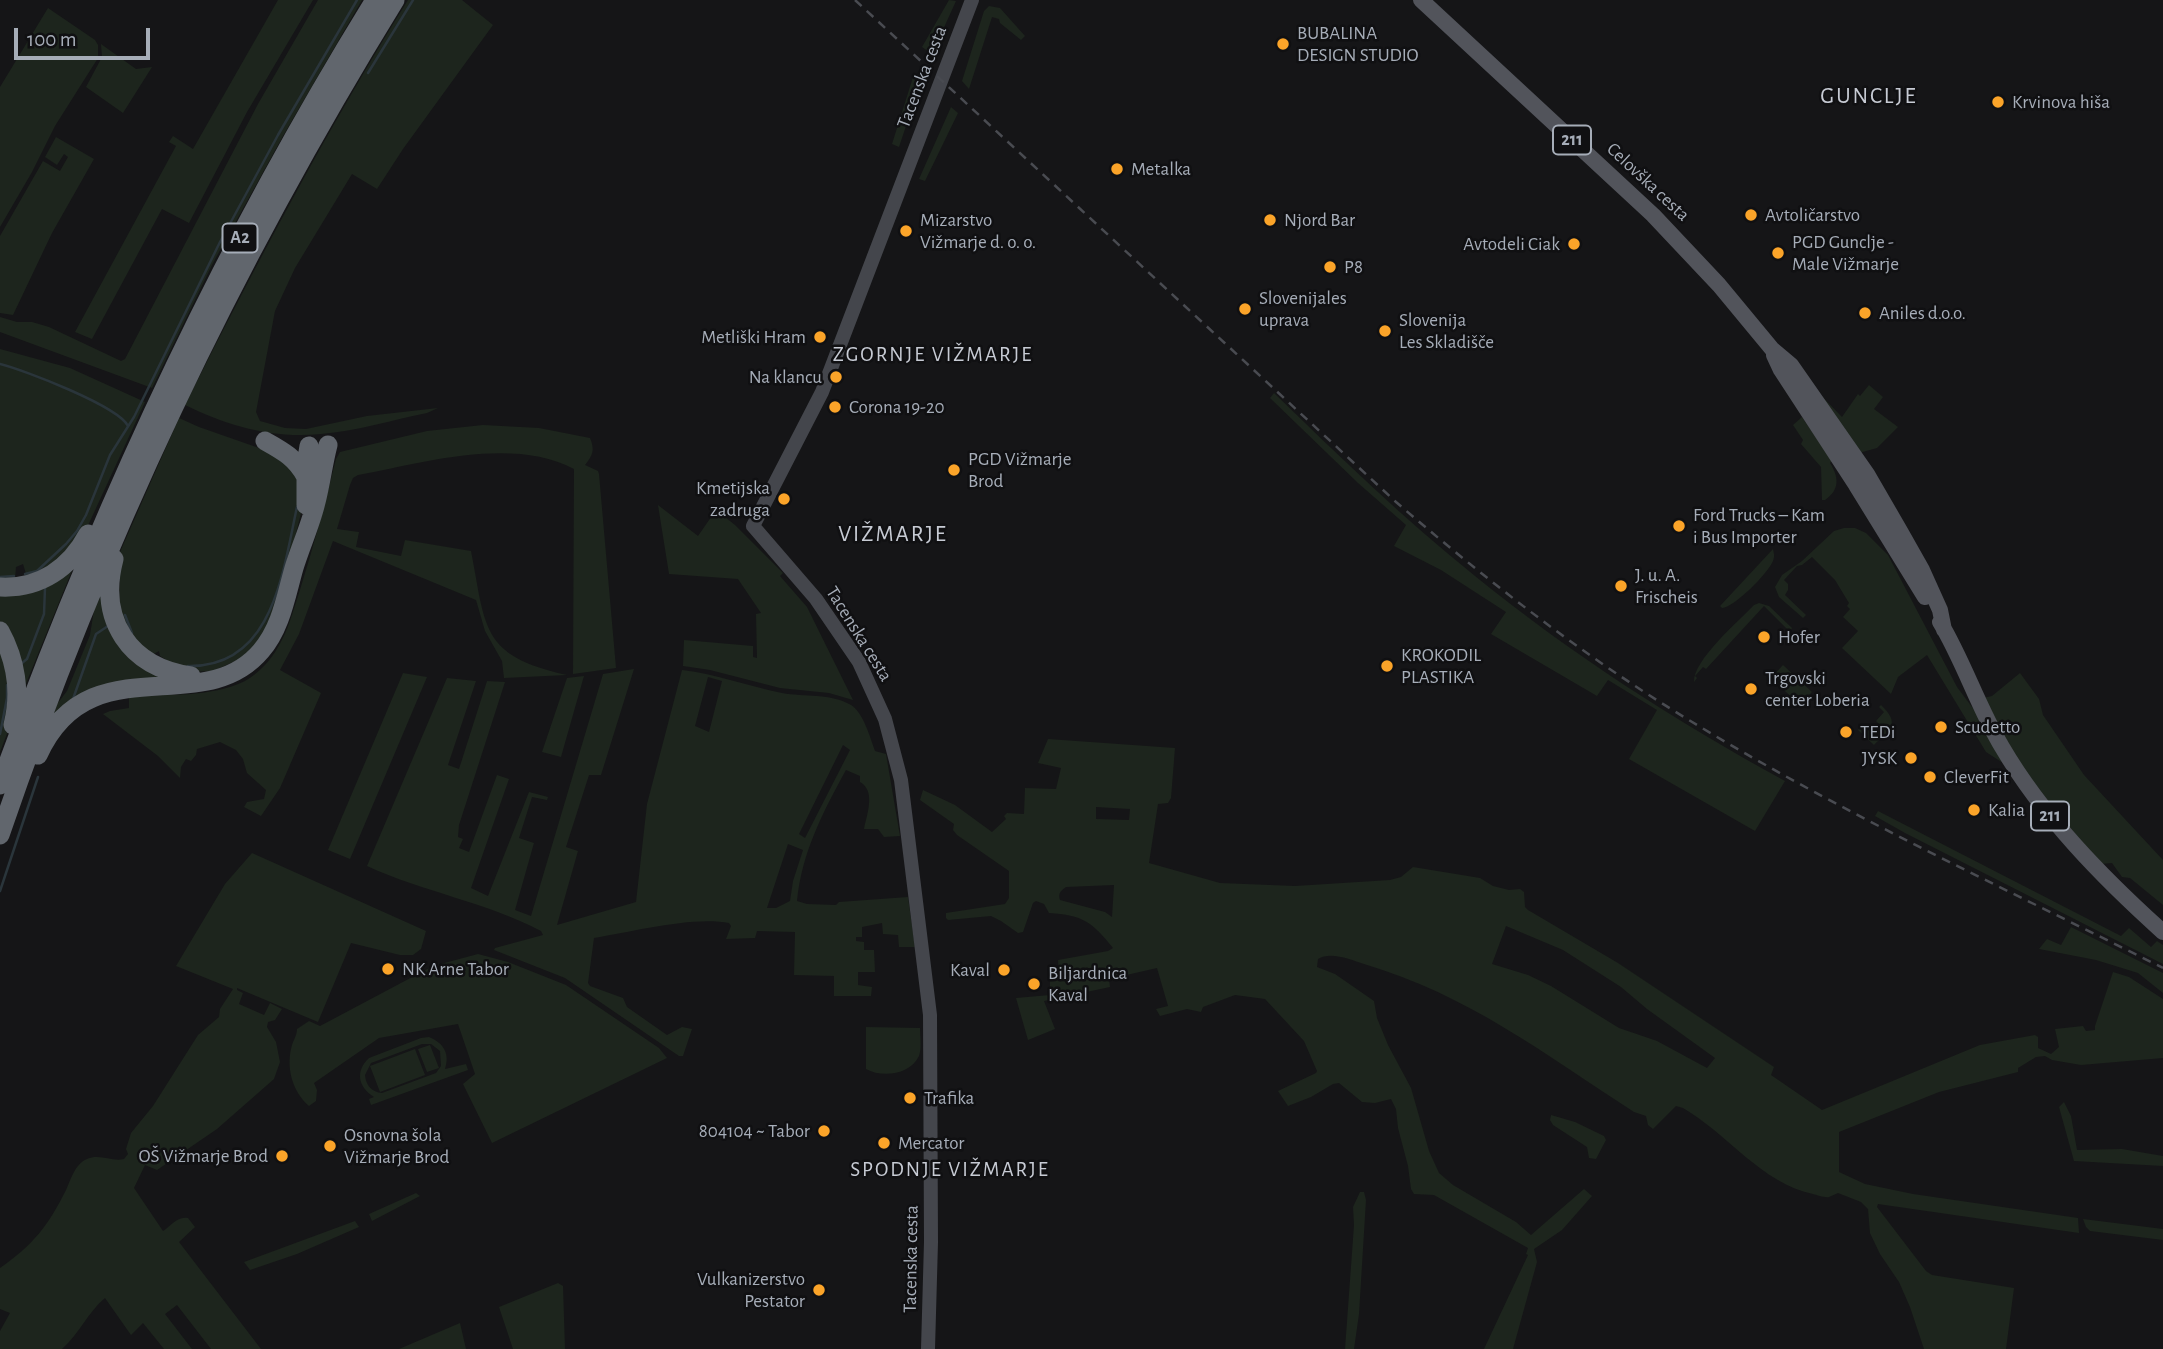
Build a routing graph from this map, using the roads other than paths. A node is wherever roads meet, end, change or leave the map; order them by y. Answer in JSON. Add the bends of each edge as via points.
{"nodes":[{"id":1,"x":395,"y":0,"type":"edge"},
{"id":2,"x":404,"y":0,"type":"edge"},
{"id":3,"x":972,"y":0,"type":"edge"},
{"id":4,"x":1421,"y":0,"type":"edge"},
{"id":5,"x":374,"y":1,"type":"edge"},
{"id":6,"x":378,"y":27,"type":"junction"},
{"id":7,"x":265,"y":441,"type":"dead end"},
{"id":8,"x":306,"y":477,"type":"junction"},
{"id":9,"x":130,"y":482,"type":"junction"},
{"id":10,"x":303,"y":537,"type":"junction"},
{"id":11,"x":0,"y":587,"type":"edge"},
{"id":12,"x":0,"y":631,"type":"edge"},
{"id":13,"x":223,"y":676,"type":"junction"},
{"id":14,"x":0,"y":761,"type":"edge"},
{"id":15,"x":7,"y":789,"type":"edge"},
{"id":16,"x":0,"y":835,"type":"edge"},
{"id":17,"x":2163,"y":932,"type":"edge"},
{"id":18,"x":928,"y":1349,"type":"edge"}],
"edges":[{"from":1,"to":6,"type":"highway","number":"A2"},
{"from":2,"to":6,"type":"highway"},
{"from":3,"to":18,"type":"main road","name":"Tacenska cesta","via":[[822,391],[753,526],[816,599],[859,662],[886,719],[901,780],[930,1015]]},
{"from":4,"to":17,"type":"main road","name":"Celovška cesta","number":"211","via":[[1653,215],[1791,365],[1922,570],[1944,630],[1992,730],[2031,793]]},
{"from":5,"to":9,"type":"highway","number":"A2","via":[[237,242],[181,353]]},
{"from":6,"to":9,"type":"highway","number":"A2","via":[[250,252]]},
{"from":7,"to":8,"type":"highway","via":[[299,463]]},
{"from":8,"to":10,"type":"highway"},
{"from":8,"to":10,"type":"highway","via":[[306,457],[318,445],[316,502]]},
{"from":9,"to":11,"type":"highway","via":[[104,500],[82,545],[64,567],[40,581]]},
{"from":9,"to":13,"type":"highway","via":[[132,516],[110,581],[110,602],[118,628],[137,654],[163,670]]},
{"from":9,"to":15,"type":"highway","number":"A2","via":[[61,667]]},
{"from":10,"to":13,"type":"highway","via":[[273,632],[256,656]]},
{"from":12,"to":14,"type":"highway","via":[[12,658],[17,694],[15,718]]},
{"from":13,"to":15,"type":"highway","via":[[191,684],[120,689],[90,699],[65,717],[32,768]]},
{"from":15,"to":16,"type":"highway","number":"A2"}]}
